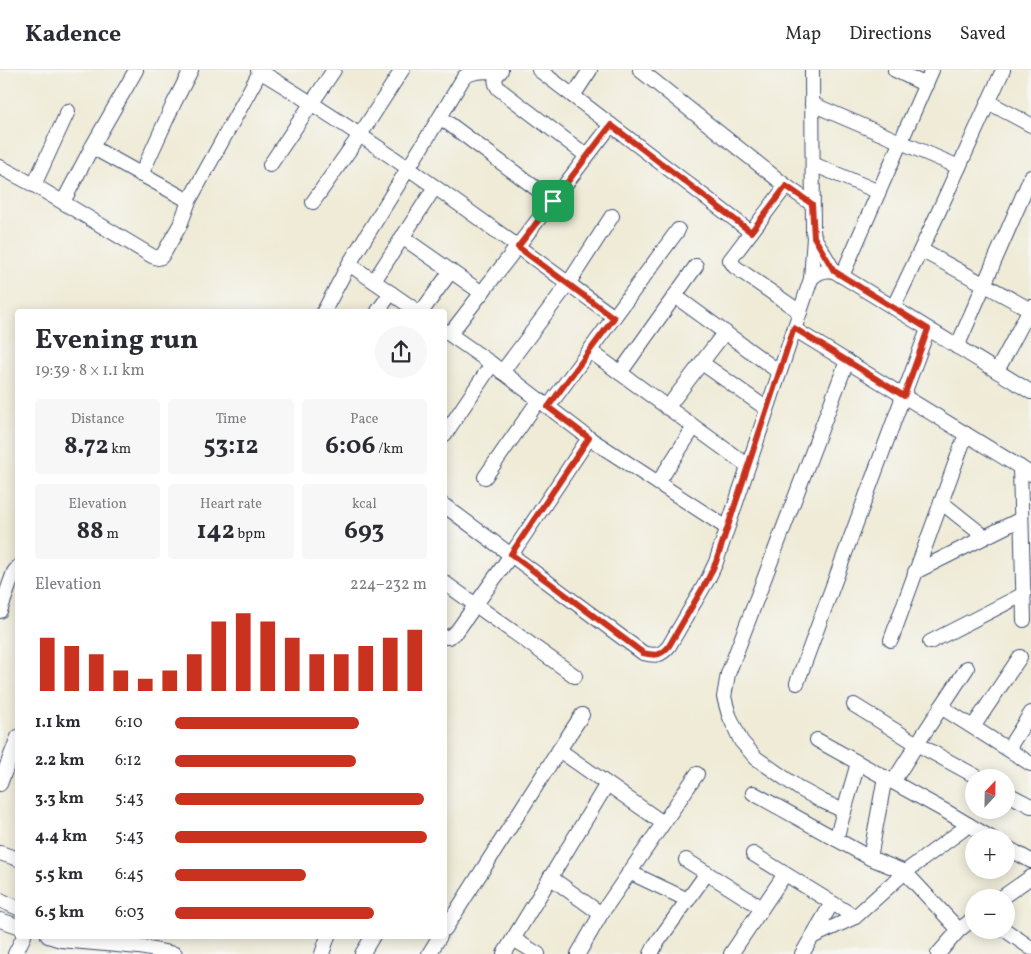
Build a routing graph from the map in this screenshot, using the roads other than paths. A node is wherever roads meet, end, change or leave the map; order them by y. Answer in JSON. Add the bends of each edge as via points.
{"nodes":[{"id":1,"x":136,"y":70,"type":"edge"},
{"id":2,"x":191,"y":70,"type":"edge"},
{"id":3,"x":260,"y":70,"type":"edge"},
{"id":4,"x":334,"y":70,"type":"edge"},
{"id":5,"x":402,"y":70,"type":"edge"},
{"id":6,"x":539,"y":70,"type":"edge"},
{"id":7,"x":590,"y":70,"type":"edge"},
{"id":8,"x":640,"y":70,"type":"edge"},
{"id":9,"x":812,"y":70,"type":"edge"},
{"id":10,"x":895,"y":70,"type":"edge"},
{"id":11,"x":932,"y":70,"type":"edge"},
{"id":12,"x":1003,"y":70,"type":"edge"},
{"id":13,"x":500,"y":71,"type":"edge"},
{"id":14,"x":926,"y":85,"type":"junction"},
{"id":15,"x":573,"y":96,"type":"junction"},
{"id":16,"x":988,"y":102,"type":"junction"},
{"id":17,"x":311,"y":103,"type":"junction"},
{"id":18,"x":812,"y":104,"type":"junction"},
{"id":19,"x":68,"y":111,"type":"dead end"},
{"id":20,"x":440,"y":117,"type":"junction"},
{"id":21,"x":611,"y":125,"type":"junction"},
{"id":22,"x":1031,"y":126,"type":"edge"},
{"id":23,"x":360,"y":136,"type":"junction"},
{"id":24,"x":901,"y":142,"type":"junction"},
{"id":25,"x":92,"y":148,"type":"junction"},
{"id":26,"x":587,"y":156,"type":"junction"},
{"id":27,"x":813,"y":164,"type":"junction"},
{"id":28,"x":270,"y":165,"type":"dead end"},
{"id":29,"x":959,"y":167,"type":"junction"},
{"id":30,"x":0,"y":168,"type":"edge"},
{"id":31,"x":408,"y":168,"type":"junction"},
{"id":32,"x":141,"y":174,"type":"junction"},
{"id":33,"x":1031,"y":177,"type":"edge"},
{"id":34,"x":34,"y":185,"type":"junction"},
{"id":35,"x":786,"y":186,"type":"junction"},
{"id":36,"x":435,"y":187,"type":"junction"},
{"id":37,"x":879,"y":192,"type":"junction"},
{"id":38,"x":553,"y":201,"type":"junction"},
{"id":39,"x":63,"y":202,"type":"junction"},
{"id":40,"x":189,"y":202,"type":"junction"},
{"id":41,"x":314,"y":202,"type":"dead end"},
{"id":42,"x":812,"y":204,"type":"junction"},
{"id":43,"x":612,"y":216,"type":"dead end"},
{"id":44,"x":678,"y":230,"type":"dead end"},
{"id":45,"x":751,"y":232,"type":"junction"},
{"id":46,"x":402,"y":237,"type":"junction"},
{"id":47,"x":814,"y":237,"type":"junction"},
{"id":48,"x":518,"y":247,"type":"junction"},
{"id":49,"x":921,"y":250,"type":"junction"},
{"id":50,"x":348,"y":264,"type":"junction"},
{"id":51,"x":696,"y":266,"type":"dead end"},
{"id":52,"x":451,"y":271,"type":"junction"},
{"id":53,"x":838,"y":274,"type":"junction"},
{"id":54,"x":810,"y":280,"type":"junction"},
{"id":55,"x":374,"y":281,"type":"junction"},
{"id":56,"x":568,"y":284,"type":"junction"},
{"id":57,"x":984,"y":284,"type":"junction"},
{"id":58,"x":391,"y":292,"type":"junction"},
{"id":59,"x":482,"y":293,"type":"junction"},
{"id":60,"x":675,"y":296,"type":"junction"},
{"id":61,"x":893,"y":308,"type":"junction"},
{"id":62,"x":325,"y":309,"type":"edge"},
{"id":63,"x":379,"y":309,"type":"edge"},
{"id":64,"x":415,"y":309,"type":"edge"},
{"id":65,"x":423,"y":309,"type":"edge"},
{"id":66,"x":1031,"y":309,"type":"edge"},
{"id":67,"x":800,"y":312,"type":"junction"},
{"id":68,"x":614,"y":318,"type":"junction"},
{"id":69,"x":794,"y":328,"type":"junction"},
{"id":70,"x":928,"y":329,"type":"junction"},
{"id":71,"x":725,"y":332,"type":"junction"},
{"id":72,"x":447,"y":333,"type":"edge"},
{"id":73,"x":957,"y":347,"type":"junction"},
{"id":74,"x":590,"y":351,"type":"junction"},
{"id":75,"x":847,"y":361,"type":"junction"},
{"id":76,"x":702,"y":363,"type":"junction"},
{"id":77,"x":497,"y":368,"type":"junction"},
{"id":78,"x":997,"y":371,"type":"junction"},
{"id":79,"x":779,"y":372,"type":"junction"},
{"id":80,"x":620,"y":373,"type":"junction"},
{"id":81,"x":1031,"y":392,"type":"edge"},
{"id":82,"x":904,"y":396,"type":"junction"},
{"id":83,"x":544,"y":404,"type":"junction"},
{"id":84,"x":667,"y":408,"type":"junction"},
{"id":85,"x":767,"y":409,"type":"junction"},
{"id":86,"x":694,"y":427,"type":"junction"},
{"id":87,"x":447,"y":431,"type":"edge"},
{"id":88,"x":966,"y":434,"type":"junction"},
{"id":89,"x":589,"y":438,"type":"junction"},
{"id":90,"x":748,"y":466,"type":"junction"},
{"id":91,"x":1025,"y":470,"type":"edge"},
{"id":92,"x":485,"y":477,"type":"dead end"},
{"id":93,"x":658,"y":483,"type":"junction"},
{"id":94,"x":941,"y":502,"type":"junction"},
{"id":95,"x":447,"y":507,"type":"edge"},
{"id":96,"x":1021,"y":519,"type":"junction"},
{"id":97,"x":727,"y":528,"type":"junction"},
{"id":98,"x":985,"y":537,"type":"junction"},
{"id":99,"x":511,"y":554,"type":"junction"},
{"id":100,"x":15,"y":571,"type":"edge"},
{"id":101,"x":915,"y":572,"type":"junction"},
{"id":102,"x":447,"y":584,"type":"edge"},
{"id":103,"x":1024,"y":594,"type":"junction"},
{"id":104,"x":475,"y":604,"type":"junction"},
{"id":105,"x":0,"y":611,"type":"edge"},
{"id":106,"x":1024,"y":620,"type":"dead end"},
{"id":107,"x":447,"y":638,"type":"edge"},
{"id":108,"x":891,"y":640,"type":"dead end"},
{"id":109,"x":930,"y":642,"type":"dead end"},
{"id":110,"x":1020,"y":657,"type":"dead end"},
{"id":111,"x":966,"y":668,"type":"dead end"},
{"id":112,"x":576,"y":676,"type":"dead end"},
{"id":113,"x":796,"y":683,"type":"dead end"},
{"id":114,"x":854,"y":705,"type":"dead end"},
{"id":115,"x":941,"y":707,"type":"junction"},
{"id":116,"x":1031,"y":713,"type":"edge"},
{"id":117,"x":582,"y":715,"type":"dead end"},
{"id":118,"x":973,"y":727,"type":"junction"},
{"id":119,"x":817,"y":740,"type":"dead end"},
{"id":120,"x":917,"y":744,"type":"junction"},
{"id":121,"x":1008,"y":749,"type":"junction"},
{"id":122,"x":558,"y":750,"type":"junction"},
{"id":123,"x":14,"y":758,"type":"edge"},
{"id":124,"x":858,"y":764,"type":"junction"},
{"id":125,"x":1031,"y":764,"type":"edge"},
{"id":126,"x":965,"y":770,"type":"edge"},
{"id":127,"x":697,"y":774,"type":"dead end"},
{"id":128,"x":889,"y":780,"type":"junction"},
{"id":129,"x":0,"y":784,"type":"edge"},
{"id":130,"x":607,"y":784,"type":"junction"},
{"id":131,"x":753,"y":793,"type":"dead end"},
{"id":132,"x":1015,"y":798,"type":"edge"},
{"id":133,"x":1031,"y":806,"type":"edge"},
{"id":134,"x":844,"y":811,"type":"junction"},
{"id":135,"x":662,"y":823,"type":"junction"},
{"id":136,"x":969,"y":825,"type":"junction"},
{"id":137,"x":976,"y":829,"type":"edge"},
{"id":138,"x":836,"y":839,"type":"junction"},
{"id":139,"x":1015,"y":852,"type":"edge"},
{"id":140,"x":0,"y":853,"type":"edge"},
{"id":141,"x":753,"y":854,"type":"dead end"},
{"id":142,"x":15,"y":858,"type":"edge"},
{"id":143,"x":870,"y":858,"type":"junction"},
{"id":144,"x":686,"y":860,"type":"dead end"},
{"id":145,"x":1031,"y":861,"type":"edge"},
{"id":146,"x":629,"y":872,"type":"junction"},
{"id":147,"x":905,"y":872,"type":"junction"},
{"id":148,"x":707,"y":873,"type":"junction"},
{"id":149,"x":785,"y":874,"type":"junction"},
{"id":150,"x":550,"y":877,"type":"junction"},
{"id":151,"x":1030,"y":878,"type":"edge"},
{"id":152,"x":1014,"y":889,"type":"edge"},
{"id":153,"x":0,"y":900,"type":"edge"},
{"id":154,"x":688,"y":900,"type":"junction"},
{"id":155,"x":832,"y":903,"type":"junction"},
{"id":156,"x":15,"y":907,"type":"edge"},
{"id":157,"x":762,"y":908,"type":"junction"},
{"id":158,"x":601,"y":914,"type":"junction"},
{"id":159,"x":855,"y":917,"type":"junction"},
{"id":160,"x":0,"y":920,"type":"edge"},
{"id":161,"x":15,"y":925,"type":"edge"},
{"id":162,"x":965,"y":925,"type":"edge"},
{"id":163,"x":447,"y":926,"type":"edge"},
{"id":164,"x":959,"y":930,"type":"junction"},
{"id":165,"x":1015,"y":937,"type":"edge"},
{"id":166,"x":812,"y":938,"type":"junction"},
{"id":167,"x":22,"y":939,"type":"edge"},
{"id":168,"x":58,"y":939,"type":"edge"},
{"id":169,"x":327,"y":939,"type":"edge"},
{"id":170,"x":370,"y":939,"type":"edge"},
{"id":171,"x":438,"y":939,"type":"edge"},
{"id":172,"x":513,"y":939,"type":"junction"},
{"id":173,"x":1031,"y":948,"type":"edge"},
{"id":174,"x":124,"y":950,"type":"edge"},
{"id":175,"x":15,"y":954,"type":"edge"},
{"id":176,"x":175,"y":954,"type":"edge"},
{"id":177,"x":322,"y":954,"type":"edge"},
{"id":178,"x":362,"y":954,"type":"edge"},
{"id":179,"x":429,"y":954,"type":"edge"},
{"id":180,"x":504,"y":954,"type":"edge"},
{"id":181,"x":538,"y":954,"type":"edge"},
{"id":182,"x":578,"y":954,"type":"edge"},
{"id":183,"x":651,"y":954,"type":"edge"},
{"id":184,"x":731,"y":954,"type":"edge"},
{"id":185,"x":802,"y":954,"type":"edge"},
{"id":186,"x":938,"y":954,"type":"edge"}],
"edges":[{"from":1,"to":25,"type":"street"},
{"from":2,"to":32,"type":"street"},
{"from":3,"to":17,"type":"street"},
{"from":3,"to":40,"type":"street"},
{"from":4,"to":17,"type":"street"},
{"from":5,"to":23,"type":"street"},
{"from":6,"to":15,"type":"street"},
{"from":7,"to":15,"type":"street"},
{"from":8,"to":35,"type":"street"},
{"from":9,"to":18,"type":"street"},
{"from":10,"to":14,"type":"street"},
{"from":11,"to":14,"type":"street"},
{"from":12,"to":16,"type":"street"},
{"from":13,"to":20,"type":"street","via":[[468,73]]},
{"from":13,"to":26,"type":"street","via":[[495,78],[499,90]]},
{"from":14,"to":24,"type":"street"},
{"from":15,"to":21,"type":"street"},
{"from":16,"to":22,"type":"street"},
{"from":16,"to":29,"type":"street"},
{"from":17,"to":23,"type":"street"},
{"from":17,"to":28,"type":"street"},
{"from":18,"to":24,"type":"street"},
{"from":18,"to":27,"type":"street"},
{"from":19,"to":34,"type":"street"},
{"from":20,"to":31,"type":"street"},
{"from":20,"to":38,"type":"street"},
{"from":21,"to":26,"type":"street"},
{"from":21,"to":45,"type":"street"},
{"from":23,"to":31,"type":"street"},
{"from":23,"to":41,"type":"street"},
{"from":24,"to":29,"type":"street"},
{"from":24,"to":37,"type":"street"},
{"from":25,"to":32,"type":"street"},
{"from":25,"to":39,"type":"street"},
{"from":26,"to":38,"type":"street"},
{"from":27,"to":37,"type":"street"},
{"from":27,"to":42,"type":"street"},
{"from":29,"to":49,"type":"street"},
{"from":30,"to":34,"type":"street"},
{"from":31,"to":36,"type":"street"},
{"from":31,"to":50,"type":"street"},
{"from":32,"to":40,"type":"street"},
{"from":33,"to":57,"type":"street"},
{"from":34,"to":39,"type":"street"},
{"from":35,"to":42,"type":"street"},
{"from":35,"to":45,"type":"street"},
{"from":36,"to":46,"type":"street"},
{"from":36,"to":48,"type":"street"},
{"from":37,"to":53,"type":"street"},
{"from":38,"to":48,"type":"street"},
{"from":39,"to":40,"type":"street","via":[[158,258],[180,225]]},
{"from":42,"to":47,"type":"street"},
{"from":43,"to":56,"type":"street"},
{"from":44,"to":68,"type":"street"},
{"from":45,"to":67,"type":"street","via":[[730,260],[732,264]]},
{"from":46,"to":52,"type":"street"},
{"from":46,"to":55,"type":"street"},
{"from":47,"to":53,"type":"street"},
{"from":47,"to":54,"type":"street"},
{"from":48,"to":56,"type":"street"},
{"from":48,"to":59,"type":"street"},
{"from":49,"to":57,"type":"street"},
{"from":49,"to":61,"type":"street"},
{"from":50,"to":55,"type":"street"},
{"from":50,"to":62,"type":"street"},
{"from":51,"to":60,"type":"street"},
{"from":52,"to":59,"type":"street"},
{"from":52,"to":65,"type":"street"},
{"from":53,"to":54,"type":"street","via":[[821,271]]},
{"from":53,"to":61,"type":"street"},
{"from":54,"to":67,"type":"street"},
{"from":55,"to":58,"type":"street"},
{"from":56,"to":68,"type":"street"},
{"from":56,"to":77,"type":"street"},
{"from":57,"to":66,"type":"street"},
{"from":57,"to":73,"type":"street"},
{"from":58,"to":63,"type":"street"},
{"from":58,"to":64,"type":"street"},
{"from":59,"to":72,"type":"street"},
{"from":60,"to":71,"type":"street"},
{"from":60,"to":80,"type":"street"},
{"from":61,"to":70,"type":"street"},
{"from":66,"to":78,"type":"street"},
{"from":67,"to":69,"type":"street"},
{"from":68,"to":74,"type":"street"},
{"from":69,"to":75,"type":"street"},
{"from":69,"to":79,"type":"street"},
{"from":70,"to":73,"type":"street"},
{"from":70,"to":82,"type":"street"},
{"from":71,"to":76,"type":"street"},
{"from":71,"to":79,"type":"street"},
{"from":72,"to":77,"type":"street"},
{"from":73,"to":78,"type":"street"},
{"from":74,"to":80,"type":"street"},
{"from":74,"to":83,"type":"street"},
{"from":75,"to":82,"type":"street"},
{"from":75,"to":134,"type":"street","via":[[728,674],[724,698],[741,741],[756,758],[800,789]]},
{"from":76,"to":84,"type":"street"},
{"from":76,"to":85,"type":"street"},
{"from":77,"to":83,"type":"street"},
{"from":77,"to":87,"type":"street"},
{"from":78,"to":81,"type":"street"},
{"from":79,"to":85,"type":"street"},
{"from":80,"to":84,"type":"street"},
{"from":82,"to":88,"type":"street"},
{"from":82,"to":113,"type":"street"},
{"from":83,"to":89,"type":"street"},
{"from":83,"to":92,"type":"street"},
{"from":84,"to":86,"type":"street"},
{"from":85,"to":90,"type":"street"},
{"from":86,"to":90,"type":"street"},
{"from":86,"to":93,"type":"street"},
{"from":88,"to":91,"type":"street"},
{"from":88,"to":94,"type":"street"},
{"from":89,"to":93,"type":"street"},
{"from":89,"to":99,"type":"street"},
{"from":90,"to":97,"type":"street"},
{"from":91,"to":96,"type":"street"},
{"from":93,"to":97,"type":"street"},
{"from":94,"to":98,"type":"street"},
{"from":94,"to":101,"type":"street"},
{"from":95,"to":99,"type":"street"},
{"from":96,"to":98,"type":"street"},
{"from":96,"to":103,"type":"street"},
{"from":97,"to":99,"type":"street","via":[[708,579],[669,646],[664,652],[653,655],[643,653]]},
{"from":98,"to":101,"type":"street"},
{"from":99,"to":104,"type":"street"},
{"from":100,"to":105,"type":"street"},
{"from":101,"to":108,"type":"street"},
{"from":102,"to":104,"type":"street"},
{"from":103,"to":106,"type":"street"},
{"from":103,"to":109,"type":"street"},
{"from":104,"to":107,"type":"street","via":[[456,631]]},
{"from":104,"to":112,"type":"street"},
{"from":110,"to":118,"type":"street"},
{"from":111,"to":115,"type":"street"},
{"from":114,"to":120,"type":"street"},
{"from":115,"to":118,"type":"street"},
{"from":115,"to":120,"type":"street"},
{"from":116,"to":121,"type":"street"},
{"from":117,"to":122,"type":"street"},
{"from":118,"to":121,"type":"street"},
{"from":119,"to":124,"type":"street"},
{"from":120,"to":126,"type":"street"},
{"from":120,"to":128,"type":"street"},
{"from":121,"to":125,"type":"street"},
{"from":122,"to":130,"type":"street"},
{"from":122,"to":163,"type":"street"},
{"from":123,"to":129,"type":"street"},
{"from":124,"to":128,"type":"street"},
{"from":124,"to":134,"type":"street"},
{"from":127,"to":135,"type":"street"},
{"from":128,"to":136,"type":"street"},
{"from":128,"to":143,"type":"street"},
{"from":130,"to":135,"type":"street"},
{"from":130,"to":150,"type":"street"},
{"from":131,"to":138,"type":"street"},
{"from":132,"to":133,"type":"street"},
{"from":134,"to":138,"type":"street"},
{"from":135,"to":146,"type":"street"},
{"from":136,"to":137,"type":"street"},
{"from":136,"to":147,"type":"street"},
{"from":138,"to":143,"type":"street"},
{"from":139,"to":145,"type":"street"},
{"from":140,"to":142,"type":"street"},
{"from":141,"to":149,"type":"street"},
{"from":143,"to":147,"type":"street"},
{"from":144,"to":148,"type":"street"},
{"from":146,"to":154,"type":"street"},
{"from":146,"to":158,"type":"street"},
{"from":147,"to":159,"type":"street"},
{"from":147,"to":164,"type":"street"},
{"from":148,"to":154,"type":"street"},
{"from":148,"to":157,"type":"street"},
{"from":149,"to":155,"type":"street"},
{"from":149,"to":157,"type":"street"},
{"from":150,"to":158,"type":"street"},
{"from":150,"to":172,"type":"street"},
{"from":151,"to":152,"type":"street"},
{"from":153,"to":156,"type":"street"},
{"from":154,"to":183,"type":"street"},
{"from":155,"to":159,"type":"street"},
{"from":155,"to":166,"type":"street"},
{"from":157,"to":184,"type":"street"},
{"from":158,"to":182,"type":"street"},
{"from":159,"to":166,"type":"street"},
{"from":160,"to":161,"type":"street"},
{"from":162,"to":164,"type":"street"},
{"from":164,"to":186,"type":"street"},
{"from":165,"to":173,"type":"street"},
{"from":166,"to":185,"type":"street"},
{"from":167,"to":175,"type":"street"},
{"from":168,"to":174,"type":"street"},
{"from":169,"to":177,"type":"street"},
{"from":170,"to":178,"type":"street"},
{"from":171,"to":179,"type":"street"},
{"from":172,"to":180,"type":"street"},
{"from":172,"to":181,"type":"street"},
{"from":174,"to":176,"type":"street","via":[[140,947]]}]}
